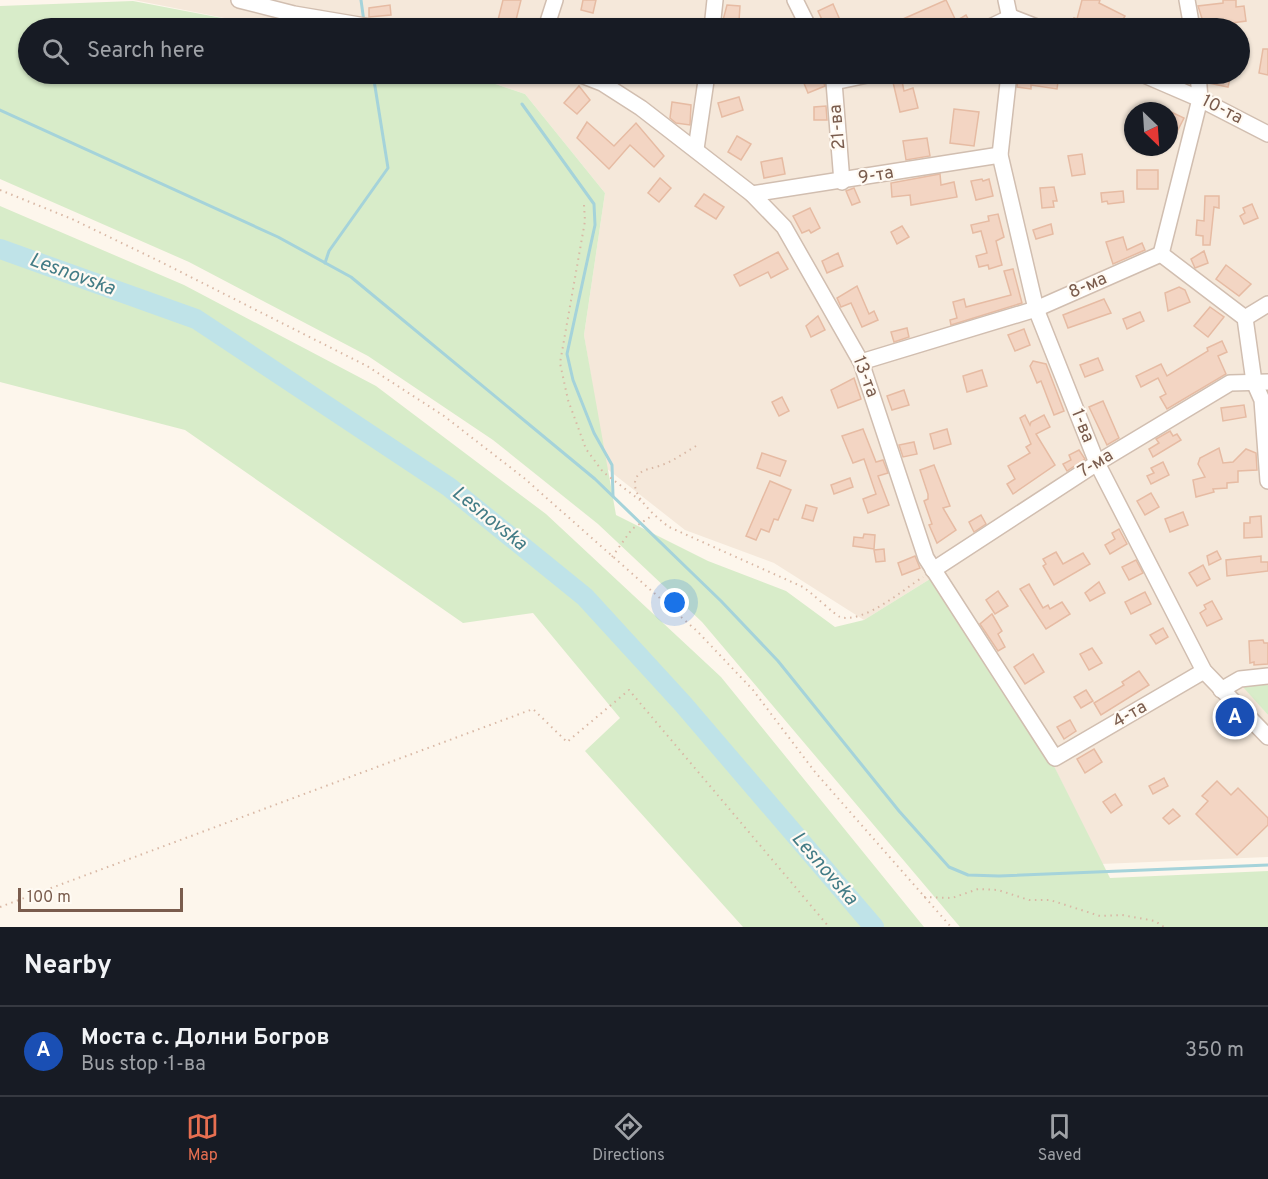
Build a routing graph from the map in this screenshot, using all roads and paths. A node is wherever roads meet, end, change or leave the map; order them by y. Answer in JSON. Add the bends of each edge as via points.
{"nodes":[{"id":1,"x":239,"y":0,"type":"edge"},
{"id":2,"x":555,"y":0,"type":"edge"},
{"id":3,"x":715,"y":0,"type":"edge"},
{"id":4,"x":795,"y":0,"type":"edge"},
{"id":5,"x":1006,"y":0,"type":"edge"},
{"id":6,"x":1187,"y":0,"type":"edge"},
{"id":7,"x":295,"y":7,"type":"edge"},
{"id":8,"x":337,"y":18,"type":"edge"},
{"id":9,"x":549,"y":18,"type":"edge"},
{"id":10,"x":713,"y":18,"type":"edge"},
{"id":11,"x":804,"y":18,"type":"edge"},
{"id":12,"x":1011,"y":18,"type":"edge"},
{"id":13,"x":1190,"y":18,"type":"edge"},
{"id":14,"x":605,"y":84,"type":"edge"},
{"id":15,"x":706,"y":84,"type":"edge"},
{"id":16,"x":833,"y":84,"type":"edge"},
{"id":17,"x":1008,"y":84,"type":"edge"},
{"id":18,"x":1165,"y":84,"type":"edge"},
{"id":19,"x":1199,"y":84,"type":"edge"},
{"id":20,"x":1200,"y":99,"type":"junction"},
{"id":21,"x":1268,"y":134,"type":"edge"},
{"id":22,"x":696,"y":149,"type":"junction"},
{"id":23,"x":1000,"y":155,"type":"junction"},
{"id":24,"x":842,"y":182,"type":"junction"},
{"id":25,"x":0,"y":190,"type":"edge"},
{"id":26,"x":752,"y":194,"type":"junction"},
{"id":27,"x":584,"y":205,"type":"dead end"},
{"id":28,"x":1161,"y":254,"type":"junction"},
{"id":29,"x":1268,"y":304,"type":"edge"},
{"id":30,"x":1036,"y":309,"type":"junction"},
{"id":31,"x":1245,"y":318,"type":"junction"},
{"id":32,"x":861,"y":362,"type":"junction"},
{"id":33,"x":1261,"y":382,"type":"edge"},
{"id":34,"x":696,"y":446,"type":"dead end"},
{"id":35,"x":1097,"y":463,"type":"junction"},
{"id":36,"x":1268,"y":481,"type":"edge"},
{"id":37,"x":643,"y":502,"type":"junction"},
{"id":38,"x":653,"y":515,"type":"junction"},
{"id":39,"x":612,"y":558,"type":"junction"},
{"id":40,"x":933,"y":570,"type":"junction"},
{"id":41,"x":1204,"y":671,"type":"junction"},
{"id":42,"x":1268,"y":676,"type":"edge"},
{"id":43,"x":1221,"y":690,"type":"junction"},
{"id":44,"x":1268,"y":737,"type":"edge"},
{"id":45,"x":1055,"y":758,"type":"joint"},
{"id":46,"x":924,"y":897,"type":"junction"},
{"id":47,"x":0,"y":907,"type":"edge"},
{"id":48,"x":829,"y":927,"type":"edge"},
{"id":49,"x":951,"y":927,"type":"edge"},
{"id":50,"x":1164,"y":927,"type":"edge"}],
"edges":[{"from":1,"to":7,"type":"street"},
{"from":2,"to":9,"type":"street"},
{"from":3,"to":10,"type":"street"},
{"from":4,"to":11,"type":"street"},
{"from":5,"to":12,"type":"street"},
{"from":6,"to":13,"type":"street"},
{"from":7,"to":8,"type":"street"},
{"from":14,"to":22,"type":"street","name":"13-та"},
{"from":15,"to":22,"type":"street"},
{"from":16,"to":24,"type":"street","name":"21-ва"},
{"from":17,"to":23,"type":"street","name":"1-ва"},
{"from":18,"to":20,"type":"street","name":"10-та"},
{"from":19,"to":20,"type":"street"},
{"from":20,"to":21,"type":"street","name":"10-та"},
{"from":20,"to":28,"type":"street"},
{"from":22,"to":26,"type":"street","name":"13-та"},
{"from":23,"to":24,"type":"street","name":"9-та"},
{"from":23,"to":30,"type":"street","name":"1-ва"},
{"from":24,"to":26,"type":"street","name":"9-та"},
{"from":25,"to":39,"type":"path","via":[[140,251],[367,366],[444,416],[524,478]]},
{"from":26,"to":32,"type":"street","name":"13-та","via":[[784,227]]},
{"from":27,"to":37,"type":"path","via":[[585,221],[560,363],[568,400],[586,449],[603,472]]},
{"from":28,"to":30,"type":"street","name":"8-ма"},
{"from":28,"to":31,"type":"street"},
{"from":29,"to":31,"type":"street"},
{"from":30,"to":32,"type":"street","name":"8-ма"},
{"from":30,"to":35,"type":"street","name":"1-ва"},
{"from":31,"to":33,"type":"street"},
{"from":32,"to":40,"type":"street","name":"13-та"},
{"from":33,"to":35,"type":"street","name":"7-ма","via":[[1230,383]]},
{"from":33,"to":36,"type":"street"},
{"from":34,"to":37,"type":"path","via":[[637,476],[635,483]]},
{"from":35,"to":40,"type":"street","name":"7-ма"},
{"from":35,"to":41,"type":"street","name":"1-ва"},
{"from":37,"to":38,"type":"path"},
{"from":38,"to":39,"type":"path","via":[[632,529]]},
{"from":38,"to":40,"type":"path","via":[[708,546],[803,587],[837,616],[850,618],[869,612]]},
{"from":39,"to":46,"type":"path","via":[[697,631],[753,690],[815,772]]},
{"from":40,"to":45,"type":"street","name":"13-та"},
{"from":41,"to":43,"type":"street","name":"1-ва"},
{"from":41,"to":45,"type":"street","name":"4-та"},
{"from":42,"to":43,"type":"street","via":[[1240,679]]},
{"from":43,"to":44,"type":"street","name":"1-ва"},
{"from":46,"to":49,"type":"path"},
{"from":46,"to":50,"type":"path","via":[[952,898],[978,890],[998,890],[1029,900],[1050,900],[1100,916],[1155,921]]},
{"from":47,"to":48,"type":"path","via":[[533,709],[567,742],[629,690]]}]}
